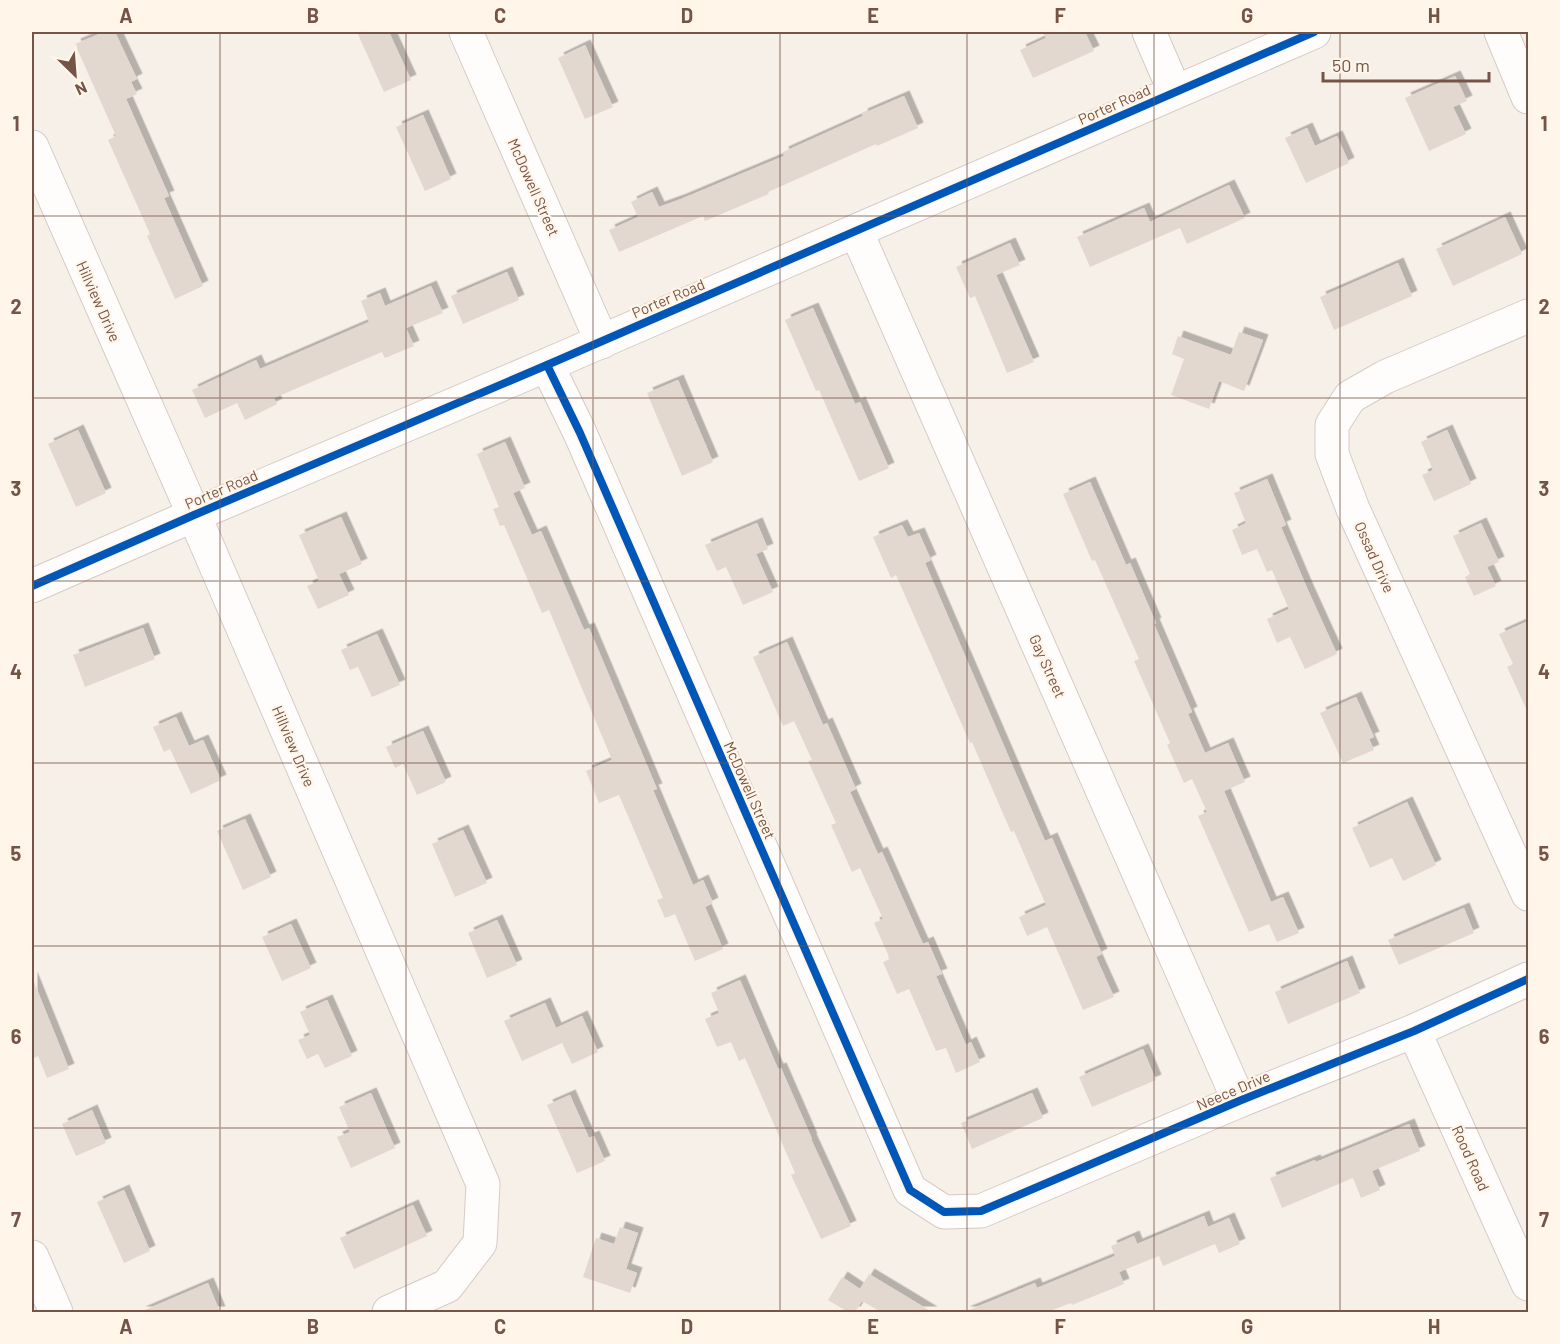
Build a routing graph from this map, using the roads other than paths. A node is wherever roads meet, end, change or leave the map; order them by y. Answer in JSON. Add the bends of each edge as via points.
{"nodes":[{"id":1,"x":466,"y":32,"type":"edge"},
{"id":2,"x":1149,"y":32,"type":"edge"},
{"id":3,"x":1314,"y":32,"type":"edge"},
{"id":4,"x":1501,"y":32,"type":"edge"},
{"id":5,"x":1175,"y":92,"type":"junction"},
{"id":6,"x":1528,"y":97,"type":"edge"},
{"id":7,"x":32,"y":147,"type":"edge"},
{"id":8,"x":856,"y":231,"type":"junction"},
{"id":9,"x":1528,"y":316,"type":"edge"},
{"id":10,"x":602,"y":342,"type":"junction"},
{"id":11,"x":547,"y":365,"type":"junction"},
{"id":12,"x":194,"y":515,"type":"junction"},
{"id":13,"x":32,"y":586,"type":"edge"},
{"id":14,"x":1528,"y":894,"type":"edge"},
{"id":15,"x":1528,"y":979,"type":"edge"},
{"id":16,"x":1414,"y":1031,"type":"junction"},
{"id":17,"x":1239,"y":1101,"type":"junction"},
{"id":18,"x":944,"y":1212,"type":"joint"},
{"id":19,"x":32,"y":1257,"type":"edge"},
{"id":20,"x":1528,"y":1284,"type":"edge"},
{"id":21,"x":56,"y":1312,"type":"edge"},
{"id":22,"x":389,"y":1312,"type":"edge"}],
"edges":[{"from":1,"to":10,"type":"street","name":"McDowell Street"},
{"from":2,"to":5,"type":"street"},
{"from":3,"to":5,"type":"street","name":"Porter Road"},
{"from":4,"to":6,"type":"street"},
{"from":5,"to":8,"type":"street","name":"Porter Road"},
{"from":7,"to":12,"type":"street","name":"Hillview Drive"},
{"from":8,"to":10,"type":"street","name":"Porter Road"},
{"from":8,"to":17,"type":"street","name":"Gay Street"},
{"from":9,"to":14,"type":"street","name":"Ossad Drive","via":[[1385,377],[1350,397],[1332,425],[1332,454],[1353,509]]},
{"from":10,"to":11,"type":"street","name":"Porter Road"},
{"from":11,"to":12,"type":"street","name":"Porter Road"},
{"from":11,"to":18,"type":"street","name":"McDowell Street","via":[[910,1190]]},
{"from":12,"to":13,"type":"street","name":"Porter Road"},
{"from":12,"to":22,"type":"street","name":"Hillview Drive","via":[[483,1184],[480,1244],[447,1286]]},
{"from":15,"to":16,"type":"street","name":"Neece Drive"},
{"from":16,"to":17,"type":"street","name":"Neece Drive"},
{"from":16,"to":20,"type":"street","name":"Rood Road"},
{"from":17,"to":18,"type":"street","name":"Neece Drive","via":[[981,1211]]},
{"from":19,"to":21,"type":"street"}]}
